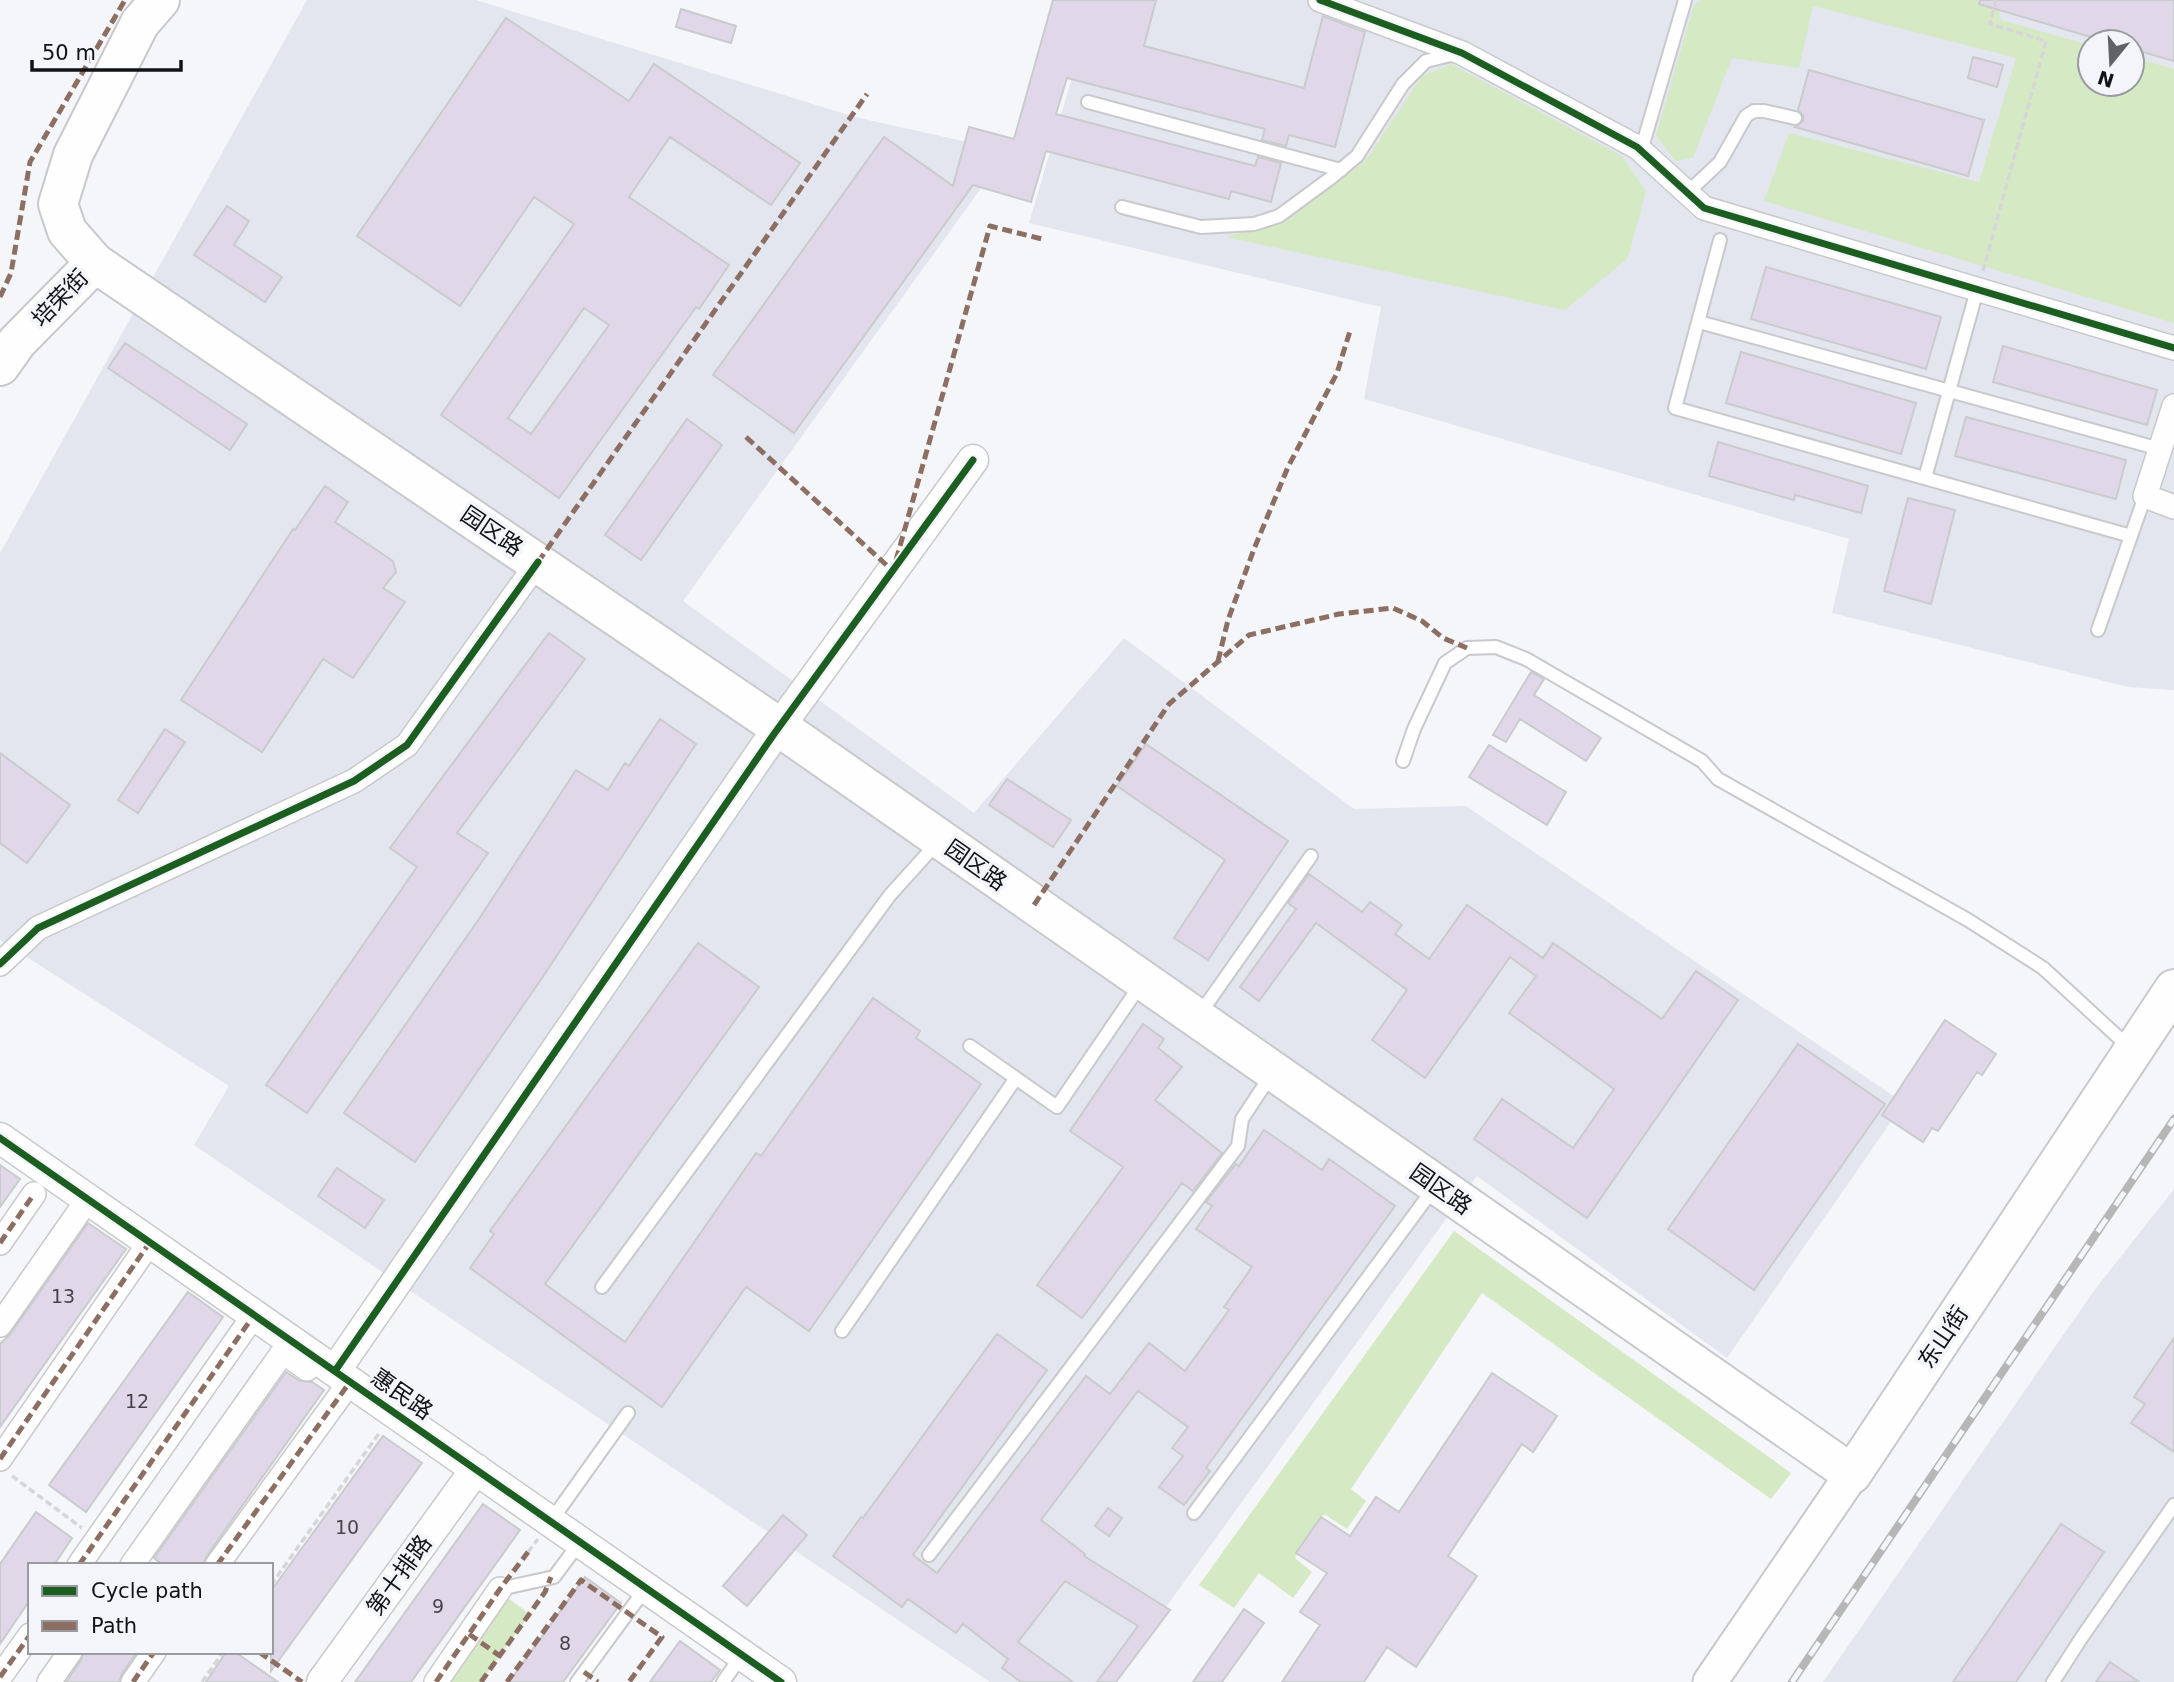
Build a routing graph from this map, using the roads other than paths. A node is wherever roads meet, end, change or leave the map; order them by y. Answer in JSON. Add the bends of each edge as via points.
{"nodes":[{"id":1,"x":160,"y":0,"type":"edge"},
{"id":2,"x":1320,"y":0,"type":"edge"},
{"id":3,"x":1685,"y":0,"type":"edge"},
{"id":4,"x":1462,"y":53,"type":"junction"},
{"id":5,"x":1088,"y":102,"type":"dead end"},
{"id":6,"x":1796,"y":118,"type":"dead end"},
{"id":7,"x":1641,"y":151,"type":"junction"},
{"id":8,"x":1341,"y":170,"type":"junction"},
{"id":9,"x":1687,"y":193,"type":"junction"},
{"id":10,"x":1122,"y":207,"type":"dead end"},
{"id":11,"x":1720,"y":240,"type":"dead end"},
{"id":12,"x":95,"y":263,"type":"junction"},
{"id":13,"x":1977,"y":290,"type":"junction"},
{"id":14,"x":1699,"y":322,"type":"junction"},
{"id":15,"x":2174,"y":348,"type":"edge"},
{"id":16,"x":0,"y":366,"type":"edge"},
{"id":17,"x":1948,"y":391,"type":"junction"},
{"id":18,"x":2174,"y":406,"type":"edge"},
{"id":19,"x":2160,"y":449,"type":"junction"},
{"id":20,"x":973,"y":460,"type":"dead end"},
{"id":21,"x":1925,"y":478,"type":"junction"},
{"id":22,"x":2145,"y":496,"type":"junction"},
{"id":23,"x":2174,"y":507,"type":"edge"},
{"id":24,"x":2131,"y":536,"type":"junction"},
{"id":25,"x":538,"y":562,"type":"junction"},
{"id":26,"x":2098,"y":630,"type":"dead end"},
{"id":27,"x":779,"y":727,"type":"junction"},
{"id":28,"x":1403,"y":761,"type":"dead end"},
{"id":29,"x":940,"y":839,"type":"junction"},
{"id":30,"x":1311,"y":856,"type":"dead end"},
{"id":31,"x":0,"y":964,"type":"edge"},
{"id":32,"x":1143,"y":981,"type":"junction"},
{"id":33,"x":2174,"y":989,"type":"edge"},
{"id":34,"x":1197,"y":1018,"type":"junction"},
{"id":35,"x":970,"y":1046,"type":"dead end"},
{"id":36,"x":2133,"y":1051,"type":"junction"},
{"id":37,"x":1273,"y":1071,"type":"junction"},
{"id":38,"x":1016,"y":1078,"type":"junction"},
{"id":39,"x":0,"y":1138,"type":"edge"},
{"id":40,"x":1436,"y":1185,"type":"junction"},
{"id":41,"x":34,"y":1194,"type":"dead end"},
{"id":42,"x":88,"y":1199,"type":"junction"},
{"id":43,"x":150,"y":1242,"type":"junction"},
{"id":44,"x":0,"y":1243,"type":"edge"},
{"id":45,"x":602,"y":1287,"type":"dead end"},
{"id":46,"x":254,"y":1315,"type":"junction"},
{"id":47,"x":0,"y":1325,"type":"edge"},
{"id":48,"x":842,"y":1331,"type":"dead end"},
{"id":49,"x":342,"y":1382,"type":"junction"},
{"id":50,"x":628,"y":1413,"type":"dead end"},
{"id":51,"x":0,"y":1459,"type":"edge"},
{"id":52,"x":476,"y":1469,"type":"junction"},
{"id":53,"x":1852,"y":1474,"type":"junction"},
{"id":54,"x":2174,"y":1506,"type":"edge"},
{"id":55,"x":1194,"y":1513,"type":"dead end"},
{"id":56,"x":551,"y":1521,"type":"junction"},
{"id":57,"x":580,"y":1542,"type":"junction"},
{"id":58,"x":929,"y":1555,"type":"dead end"},
{"id":59,"x":80,"y":1563,"type":"edge"},
{"id":60,"x":133,"y":1563,"type":"edge"},
{"id":61,"x":218,"y":1563,"type":"edge"},
{"id":62,"x":646,"y":1588,"type":"junction"},
{"id":63,"x":500,"y":1589,"type":"joint"},
{"id":64,"x":28,"y":1638,"type":"edge"},
{"id":65,"x":69,"y":1654,"type":"edge"},
{"id":66,"x":153,"y":1654,"type":"edge"},
{"id":67,"x":743,"y":1655,"type":"junction"},
{"id":68,"x":0,"y":1677,"type":"edge"},
{"id":69,"x":49,"y":1682,"type":"edge"},
{"id":70,"x":132,"y":1682,"type":"edge"},
{"id":71,"x":322,"y":1682,"type":"edge"},
{"id":72,"x":436,"y":1682,"type":"edge"},
{"id":73,"x":577,"y":1682,"type":"edge"},
{"id":74,"x":723,"y":1682,"type":"edge"},
{"id":75,"x":781,"y":1682,"type":"edge"},
{"id":76,"x":1710,"y":1682,"type":"edge"},
{"id":77,"x":2053,"y":1682,"type":"edge"}],
"edges":[{"from":1,"to":12,"type":"highway","name":"园区路","via":[[140,23],[73,155],[58,204],[67,231]]},
{"from":2,"to":4,"type":"street"},
{"from":3,"to":7,"type":"lane"},
{"from":4,"to":7,"type":"street"},
{"from":4,"to":8,"type":"lane","via":[[1426,61],[1403,84],[1357,156]]},
{"from":5,"to":8,"type":"lane"},
{"from":6,"to":9,"type":"lane","via":[[1764,111],[1746,116],[1720,162]]},
{"from":7,"to":9,"type":"street"},
{"from":8,"to":10,"type":"lane","via":[[1279,216],[1254,224],[1201,227]]},
{"from":9,"to":13,"type":"street","via":[[1704,208]]},
{"from":11,"to":14,"type":"lane"},
{"from":12,"to":16,"type":"highway","name":"培荣街","via":[[17,342]]},
{"from":12,"to":25,"type":"highway","name":"园区路"},
{"from":13,"to":15,"type":"street"},
{"from":13,"to":17,"type":"lane"},
{"from":14,"to":17,"type":"lane"},
{"from":14,"to":21,"type":"lane","via":[[1675,408]]},
{"from":17,"to":19,"type":"lane"},
{"from":17,"to":21,"type":"lane"},
{"from":18,"to":19,"type":"street"},
{"from":19,"to":22,"type":"street"},
{"from":20,"to":27,"type":"street"},
{"from":21,"to":24,"type":"lane"},
{"from":22,"to":23,"type":"street"},
{"from":22,"to":24,"type":"lane"},
{"from":24,"to":26,"type":"lane"},
{"from":25,"to":27,"type":"highway","name":"园区路"},
{"from":25,"to":31,"type":"street","via":[[407,746],[354,781],[38,928]]},
{"from":27,"to":29,"type":"highway","name":"园区路"},
{"from":27,"to":49,"type":"street"},
{"from":28,"to":36,"type":"lane","via":[[1445,663],[1467,648],[1496,647],[1573,686],[1702,761],[1718,779],[1968,920],[2043,968]]},
{"from":29,"to":32,"type":"highway","name":"园区路"},
{"from":29,"to":45,"type":"lane","via":[[890,895]]},
{"from":30,"to":34,"type":"lane"},
{"from":32,"to":34,"type":"highway","name":"园区路"},
{"from":32,"to":38,"type":"lane","via":[[1057,1107]]},
{"from":33,"to":36,"type":"highway","name":"东山街"},
{"from":34,"to":37,"type":"highway","name":"园区路"},
{"from":35,"to":38,"type":"lane"},
{"from":36,"to":53,"type":"highway","name":"东山街"},
{"from":37,"to":40,"type":"highway","name":"园区路"},
{"from":37,"to":58,"type":"lane","via":[[1242,1118],[1238,1146]]},
{"from":38,"to":48,"type":"lane"},
{"from":39,"to":42,"type":"street","name":"惠民路"},
{"from":40,"to":53,"type":"highway","name":"园区路"},
{"from":40,"to":55,"type":"lane"},
{"from":41,"to":44,"type":"street"},
{"from":42,"to":43,"type":"street","name":"惠民路"},
{"from":42,"to":47,"type":"street"},
{"from":43,"to":46,"type":"street","name":"惠民路"},
{"from":43,"to":51,"type":"street"},
{"from":46,"to":49,"type":"street","name":"惠民路"},
{"from":46,"to":59,"type":"street"},
{"from":49,"to":52,"type":"street","name":"惠民路"},
{"from":49,"to":60,"type":"street","via":[[283,1352]]},
{"from":49,"to":61,"type":"street"},
{"from":50,"to":56,"type":"lane"},
{"from":52,"to":56,"type":"street","name":"惠民路"},
{"from":52,"to":71,"type":"street","name":"第十排路"},
{"from":53,"to":76,"type":"main road","name":"东山街"},
{"from":54,"to":77,"type":"lane"},
{"from":56,"to":57,"type":"street","name":"惠民路"},
{"from":57,"to":62,"type":"street","name":"惠民路"},
{"from":57,"to":63,"type":"lane","via":[[554,1577]]},
{"from":62,"to":67,"type":"street","name":"惠民路"},
{"from":62,"to":73,"type":"lane"},
{"from":63,"to":72,"type":"street"},
{"from":64,"to":68,"type":"street"},
{"from":65,"to":69,"type":"street"},
{"from":66,"to":70,"type":"street"},
{"from":67,"to":74,"type":"lane"},
{"from":67,"to":75,"type":"street","name":"惠民路"}]}
